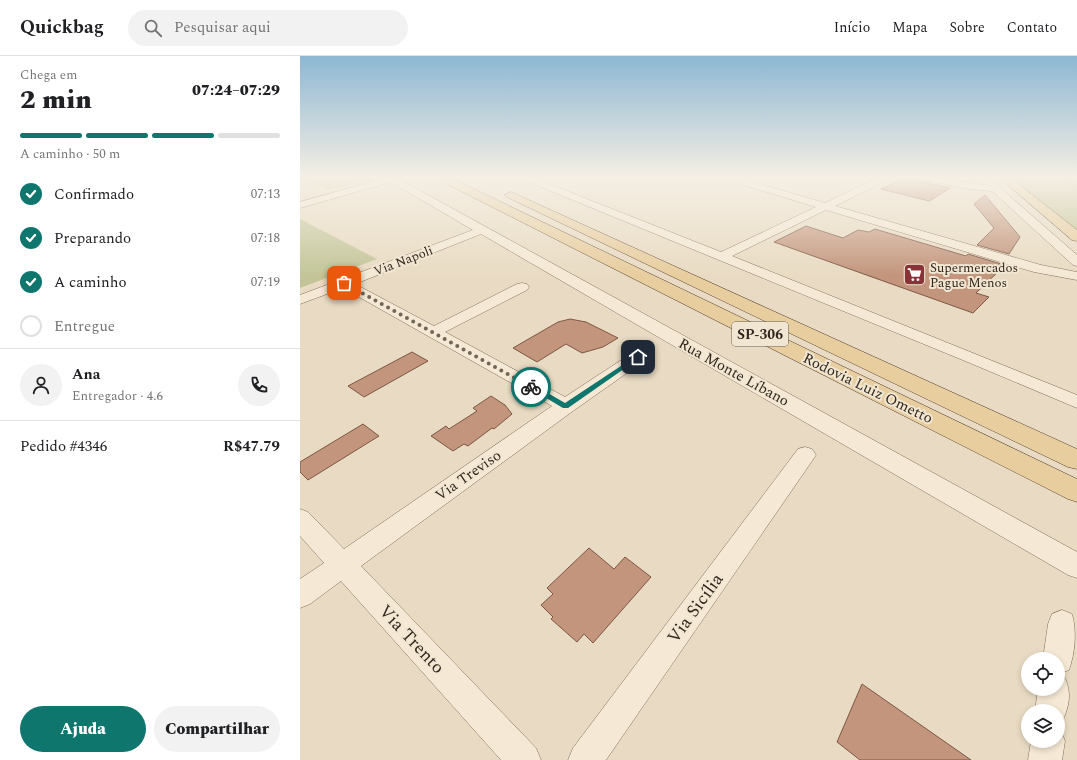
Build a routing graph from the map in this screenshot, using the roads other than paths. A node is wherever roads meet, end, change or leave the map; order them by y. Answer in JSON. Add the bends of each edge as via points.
{"nodes":[{"id":1,"x":449,"y":211,"type":"edge"},
{"id":2,"x":510,"y":211,"type":"edge"},
{"id":3,"x":545,"y":211,"type":"edge"},
{"id":4,"x":609,"y":211,"type":"edge"},
{"id":5,"x":815,"y":211,"type":"edge"},
{"id":6,"x":841,"y":211,"type":"edge"},
{"id":7,"x":1020,"y":211,"type":"edge"},
{"id":8,"x":1032,"y":211,"type":"edge"},
{"id":9,"x":1045,"y":211,"type":"edge"},
{"id":10,"x":1055,"y":219,"type":"junction"},
{"id":11,"x":482,"y":230,"type":"junction"},
{"id":12,"x":1077,"y":237,"type":"edge"},
{"id":13,"x":722,"y":256,"type":"junction"},
{"id":14,"x":1077,"y":262,"type":"edge"},
{"id":15,"x":1077,"y":276,"type":"edge"},
{"id":16,"x":344,"y":283,"type":"junction"},
{"id":17,"x":522,"y":287,"type":"dead end"},
{"id":18,"x":300,"y":300,"type":"edge"},
{"id":19,"x":434,"y":332,"type":"junction"},
{"id":20,"x":638,"y":357,"type":"dead end"},
{"id":21,"x":1077,"y":402,"type":"edge"},
{"id":22,"x":566,"y":406,"type":"junction"},
{"id":23,"x":805,"y":455,"type":"dead end"},
{"id":24,"x":1077,"y":460,"type":"edge"},
{"id":25,"x":1077,"y":491,"type":"edge"},
{"id":26,"x":300,"y":519,"type":"edge"},
{"id":27,"x":343,"y":564,"type":"junction"},
{"id":28,"x":1077,"y":566,"type":"edge"},
{"id":29,"x":300,"y":595,"type":"edge"},
{"id":30,"x":1062,"y":624,"type":"dead end"},
{"id":31,"x":1059,"y":652,"type":"edge"},
{"id":32,"x":1047,"y":748,"type":"edge"},
{"id":33,"x":524,"y":760,"type":"edge"},
{"id":34,"x":585,"y":760,"type":"edge"},
{"id":35,"x":1045,"y":760,"type":"edge"}],
"edges":[{"from":1,"to":11,"type":"street","name":"Rua Monte Líbano"},
{"from":2,"to":25,"type":"main road","name":"Rodovia Luiz Ometto","number":"SP-306"},
{"from":3,"to":24,"type":"main road","name":"Rodovia Luiz Ometto","number":"SP-306"},
{"from":4,"to":13,"type":"street"},
{"from":5,"to":13,"type":"street"},
{"from":6,"to":15,"type":"street","via":[[1039,269]]},
{"from":7,"to":14,"type":"street"},
{"from":8,"to":10,"type":"main road"},
{"from":9,"to":10,"type":"main road"},
{"from":10,"to":12,"type":"main road"},
{"from":11,"to":16,"type":"street","name":"Via Napoli"},
{"from":11,"to":28,"type":"street","name":"Rua Monte Líbano"},
{"from":13,"to":21,"type":"street"},
{"from":16,"to":18,"type":"street","name":"Via Napoli"},
{"from":16,"to":19,"type":"street"},
{"from":17,"to":19,"type":"street"},
{"from":19,"to":22,"type":"street"},
{"from":20,"to":22,"type":"street","name":"Via Treviso"},
{"from":22,"to":27,"type":"street","name":"Via Treviso"},
{"from":23,"to":34,"type":"street","name":"Via Sicília"},
{"from":26,"to":27,"type":"street","name":"Via Trento"},
{"from":27,"to":29,"type":"street","name":"Via Treviso"},
{"from":27,"to":33,"type":"street","name":"Via Trento"},
{"from":30,"to":31,"type":"street"},
{"from":32,"to":35,"type":"street"}]}
